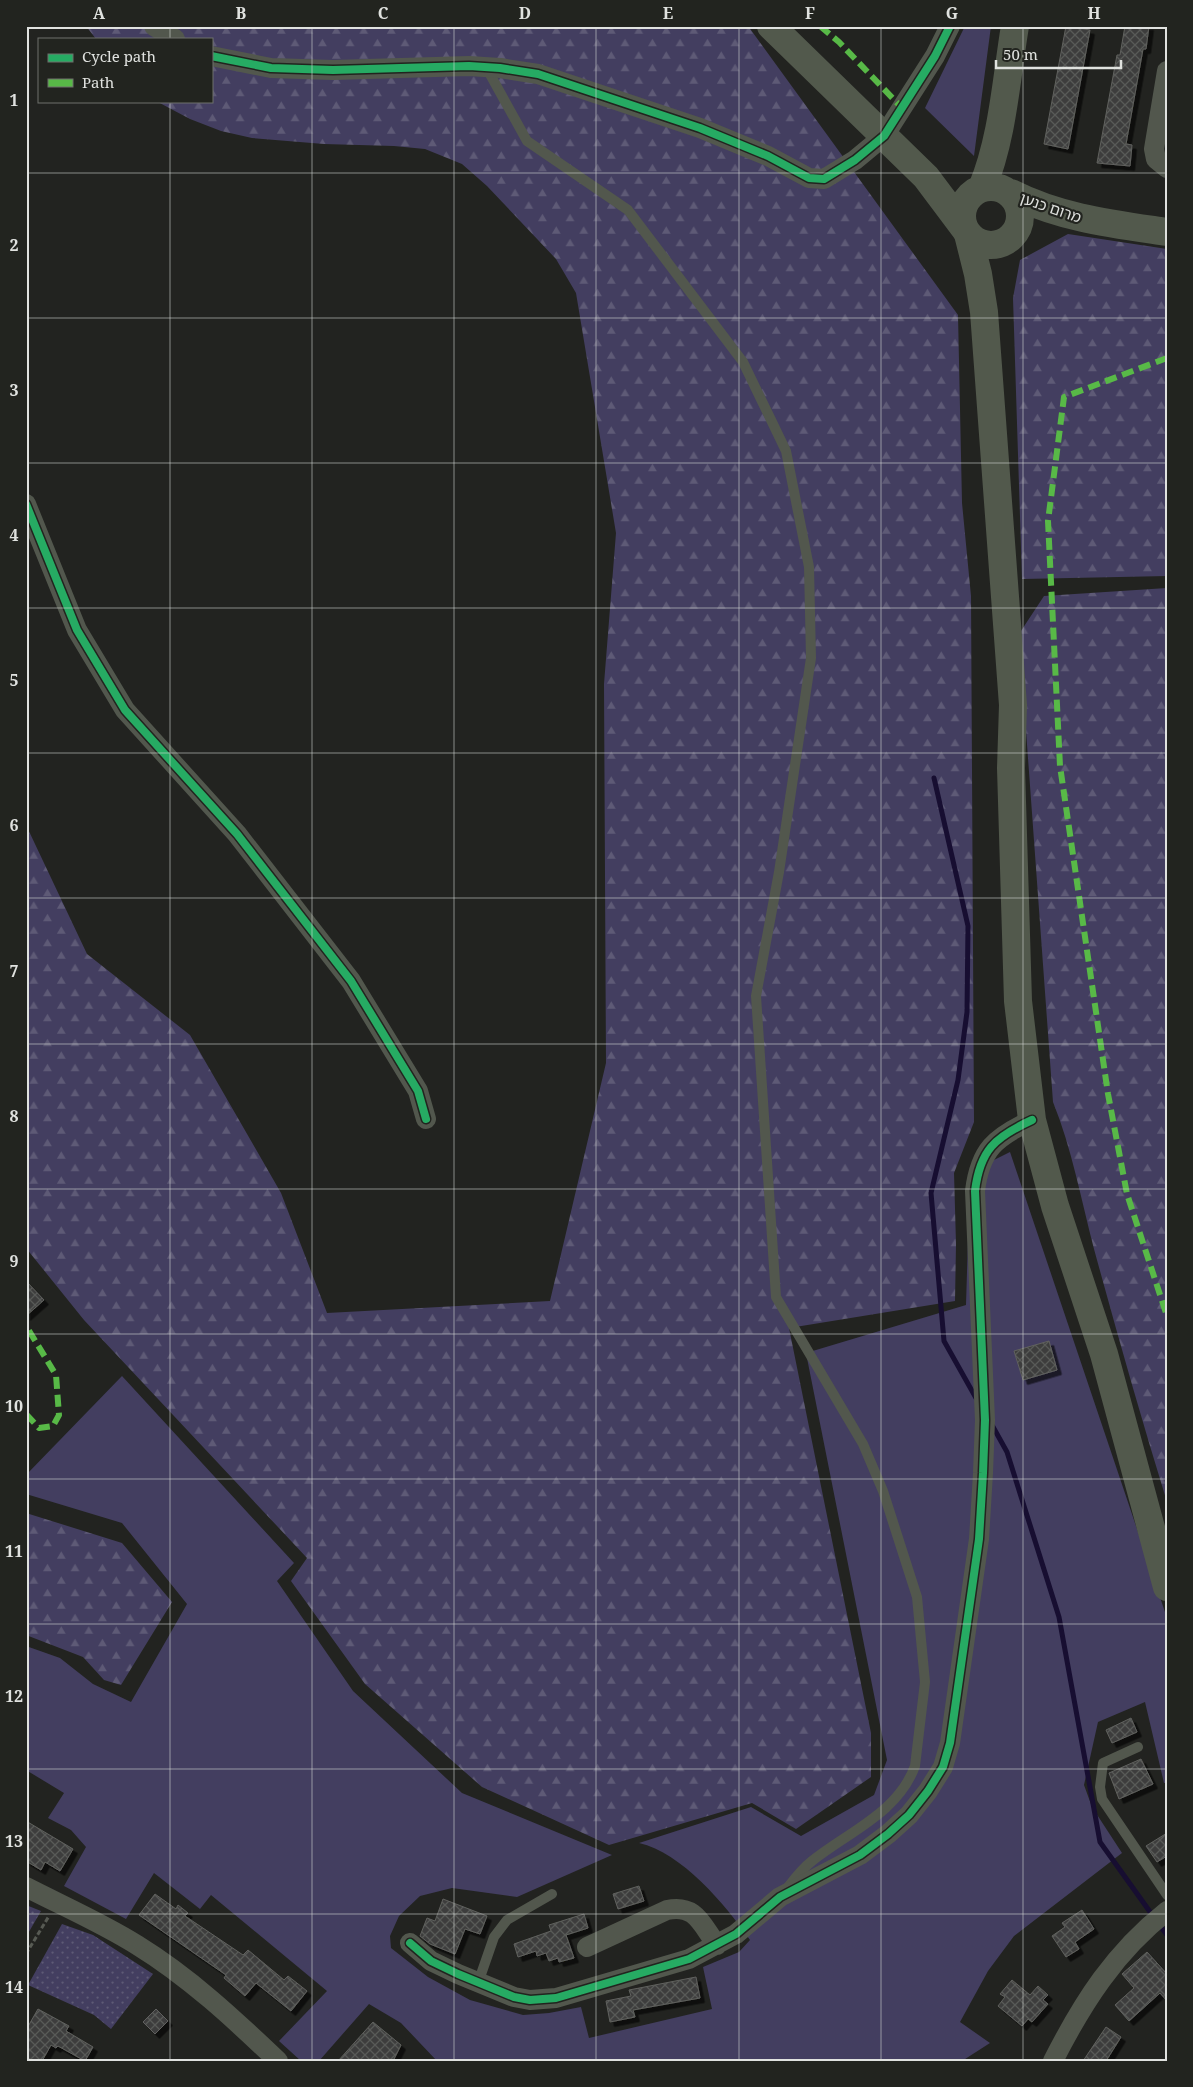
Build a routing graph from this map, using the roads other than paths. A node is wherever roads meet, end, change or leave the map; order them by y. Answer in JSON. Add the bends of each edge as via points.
{"nodes":[{"id":1,"x":154,"y":26,"type":"edge"},
{"id":2,"x":771,"y":26,"type":"edge"},
{"id":3,"x":950,"y":26,"type":"edge"},
{"id":4,"x":1015,"y":26,"type":"edge"},
{"id":5,"x":173,"y":38,"type":"edge"},
{"id":6,"x":212,"y":56,"type":"edge"},
{"id":7,"x":486,"y":67,"type":"junction"},
{"id":8,"x":1167,"y":71,"type":"edge"},
{"id":9,"x":884,"y":136,"type":"junction"},
{"id":10,"x":916,"y":166,"type":"junction"},
{"id":11,"x":1167,"y":168,"type":"edge"},
{"id":12,"x":994,"y":190,"type":"junction"},
{"id":13,"x":1091,"y":221,"type":"junction"},
{"id":14,"x":966,"y":232,"type":"junction"},
{"id":15,"x":1167,"y":232,"type":"edge"},
{"id":16,"x":1008,"y":239,"type":"junction"},
{"id":17,"x":984,"y":312,"type":"junction"},
{"id":18,"x":26,"y":504,"type":"edge"},
{"id":19,"x":426,"y":1119,"type":"dead end"},
{"id":20,"x":1032,"y":1120,"type":"junction"},
{"id":21,"x":1167,"y":1588,"type":"edge"},
{"id":22,"x":1138,"y":1747,"type":"dead end"},
{"id":23,"x":26,"y":1887,"type":"edge"},
{"id":24,"x":552,"y":1894,"type":"dead end"},
{"id":25,"x":1167,"y":1895,"type":"edge"},
{"id":26,"x":780,"y":1897,"type":"junction"},
{"id":27,"x":1167,"y":1911,"type":"edge"},
{"id":28,"x":410,"y":1943,"type":"dead end"},
{"id":29,"x":717,"y":1945,"type":"junction"},
{"id":30,"x":587,"y":1947,"type":"dead end"},
{"id":31,"x":478,"y":1983,"type":"junction"},
{"id":32,"x":278,"y":2061,"type":"edge"},
{"id":33,"x":1053,"y":2061,"type":"edge"}],
"edges":[{"from":1,"to":5,"type":"street"},
{"from":2,"to":9,"type":"main road"},
{"from":3,"to":9,"type":"street","via":[[935,56]]},
{"from":4,"to":12,"type":"main road","via":[[990,167]]},
{"from":6,"to":7,"type":"street","via":[[248,65],[307,69]]},
{"from":7,"to":9,"type":"street","via":[[538,74],[664,115],[753,149],[809,178],[824,179],[840,171]]},
{"from":7,"to":26,"type":"lane","via":[[528,141],[628,210],[742,362],[786,451],[809,567],[811,658],[779,872],[756,996],[776,1297],[863,1444],[883,1491],[917,1597],[925,1682],[915,1766],[910,1778],[879,1814],[811,1862]]},
{"from":8,"to":11,"type":"street","via":[[1154,148],[1156,158]]},
{"from":9,"to":10,"type":"main road"},
{"from":10,"to":12,"type":"main road","name":"מרום כנען","via":[[950,185]]},
{"from":10,"to":14,"type":"main road"},
{"from":12,"to":13,"type":"main road","name":"מרום כנען"},
{"from":12,"to":14,"type":"main road","via":[[964,204],[962,220]]},
{"from":12,"to":16,"type":"main road","via":[[1017,200],[1021,218]]},
{"from":13,"to":15,"type":"main road","name":"מרום כנען"},
{"from":13,"to":16,"type":"main road","name":"מרום כנען","via":[[1048,222]]},
{"from":14,"to":16,"type":"main road","via":[[984,244]]},
{"from":14,"to":17,"type":"main road"},
{"from":16,"to":17,"type":"main road","via":[[988,278]]},
{"from":17,"to":20,"type":"main road","via":[[1013,705],[1011,768],[1018,1001]]},
{"from":18,"to":19,"type":"street","via":[[77,630],[124,710],[238,834],[351,981],[418,1091]]},
{"from":20,"to":21,"type":"main road","via":[[1055,1206],[1104,1354]]},
{"from":20,"to":26,"type":"street","via":[[1001,1136],[987,1151],[978,1169],[975,1191],[985,1420],[983,1473],[976,1558],[950,1743],[943,1767],[909,1816],[888,1834],[860,1855]]},
{"from":22,"to":25,"type":"lane","via":[[1103,1763],[1102,1799]]},
{"from":23,"to":32,"type":"street","via":[[116,1932],[160,1960],[217,2004]]},
{"from":24,"to":31,"type":"lane","via":[[507,1920],[494,1937]]},
{"from":26,"to":29,"type":"street","via":[[736,1934]]},
{"from":27,"to":33,"type":"street","via":[[1132,1941],[1101,1978]]},
{"from":28,"to":31,"type":"street","via":[[430,1961]]},
{"from":29,"to":30,"type":"street","via":[[696,1917],[688,1909],[680,1908],[667,1910]]},
{"from":29,"to":31,"type":"street","via":[[689,1959],[556,1998],[530,2000],[514,1997]]}]}
